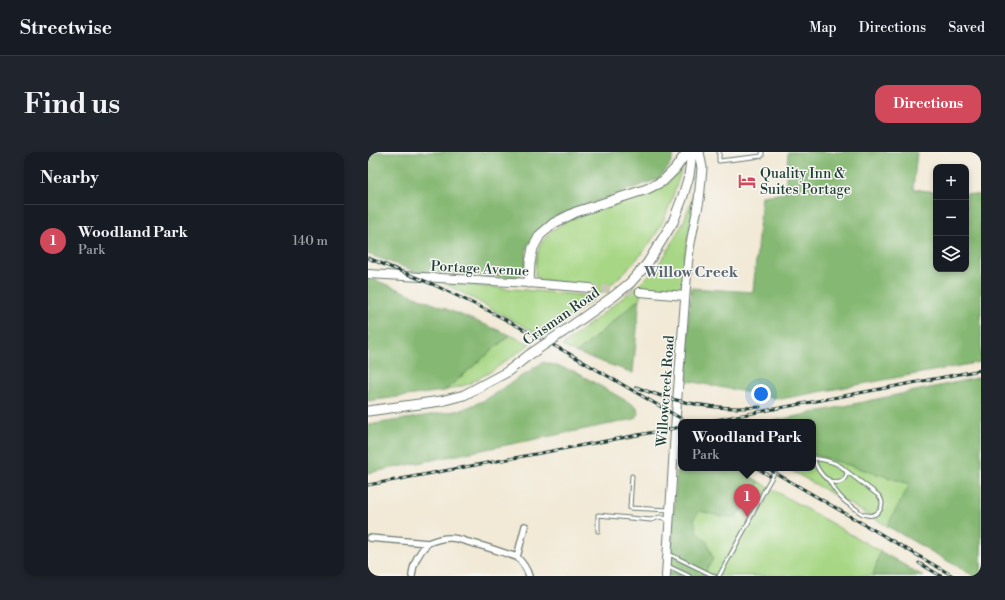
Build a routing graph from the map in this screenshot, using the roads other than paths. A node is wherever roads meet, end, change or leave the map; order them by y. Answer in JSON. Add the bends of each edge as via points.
{"nodes":[{"id":1,"x":686,"y":152,"type":"edge"},
{"id":2,"x":692,"y":152,"type":"edge"},
{"id":3,"x":699,"y":152,"type":"edge"},
{"id":4,"x":719,"y":152,"type":"edge"},
{"id":5,"x":762,"y":152,"type":"edge"},
{"id":6,"x":697,"y":210,"type":"joint"},
{"id":7,"x":368,"y":274,"type":"edge"},
{"id":8,"x":529,"y":283,"type":"junction"},
{"id":9,"x":590,"y":288,"type":"tunnel mouth"},
{"id":10,"x":640,"y":292,"type":"tunnel mouth"},
{"id":11,"x":685,"y":296,"type":"junction"},
{"id":12,"x":368,"y":411,"type":"edge"},
{"id":13,"x":816,"y":459,"type":"edge"},
{"id":14,"x":816,"y":464,"type":"edge"},
{"id":15,"x":845,"y":470,"type":"junction"},
{"id":16,"x":775,"y":471,"type":"edge"},
{"id":17,"x":632,"y":476,"type":"dead end"},
{"id":18,"x":828,"y":479,"type":"junction"},
{"id":19,"x":670,"y":510,"type":"junction"},
{"id":20,"x":669,"y":520,"type":"junction"},
{"id":21,"x":525,"y":526,"type":"dead end"},
{"id":22,"x":598,"y":531,"type":"dead end"},
{"id":23,"x":369,"y":538,"type":"edge"},
{"id":24,"x":428,"y":543,"type":"junction"},
{"id":25,"x":667,"y":554,"type":"junction"},
{"id":26,"x":517,"y":557,"type":"junction"},
{"id":27,"x":666,"y":566,"type":"junction"},
{"id":28,"x":412,"y":576,"type":"edge"},
{"id":29,"x":529,"y":576,"type":"edge"},
{"id":30,"x":666,"y":576,"type":"edge"},
{"id":31,"x":689,"y":576,"type":"edge"},
{"id":32,"x":714,"y":576,"type":"edge"},
{"id":33,"x":719,"y":576,"type":"edge"}],
"edges":[{"from":1,"to":8,"type":"main road","via":[[663,181],[554,222],[540,235],[534,248]]},
{"from":2,"to":12,"type":"main road","name":"Crisman Road","bridge":true,"via":[[689,176],[673,222],[647,264],[614,296],[507,372],[464,395],[441,401]]},
{"from":3,"to":6,"type":"main road","via":[[702,168]]},
{"from":4,"to":5,"type":"lane","via":[[719,161],[762,156]]},
{"from":6,"to":11,"type":"street","name":"Willowcreek Road"},
{"from":7,"to":8,"type":"street","name":"Portage Avenue"},
{"from":8,"to":9,"type":"street","name":"Portage Avenue"},
{"from":10,"to":11,"type":"street"},
{"from":11,"to":19,"type":"street","name":"Willowcreek Road"},
{"from":13,"to":15,"type":"lane","via":[[831,462]]},
{"from":14,"to":18,"type":"lane"},
{"from":15,"to":18,"type":"lane","via":[[847,473],[843,481],[835,482]]},
{"from":15,"to":18,"type":"lane","via":[[882,499],[881,510],[877,514],[867,515],[848,505],[840,498]]},
{"from":16,"to":33,"type":"lane"},
{"from":17,"to":19,"type":"lane","via":[[630,508]]},
{"from":19,"to":20,"type":"street","name":"Willowcreek Road"},
{"from":20,"to":22,"type":"lane","via":[[660,517],[651,520],[598,515]]},
{"from":20,"to":25,"type":"street","name":"Willowcreek Road"},
{"from":21,"to":26,"type":"street"},
{"from":23,"to":24,"type":"street"},
{"from":24,"to":26,"type":"street","via":[[450,538],[480,544]]},
{"from":24,"to":28,"type":"street","via":[[417,556]]},
{"from":25,"to":27,"type":"street","name":"Willowcreek Road"},
{"from":25,"to":32,"type":"lane"},
{"from":26,"to":29,"type":"street"},
{"from":27,"to":30,"type":"street","name":"Willowcreek Road"},
{"from":27,"to":31,"type":"lane"}]}
